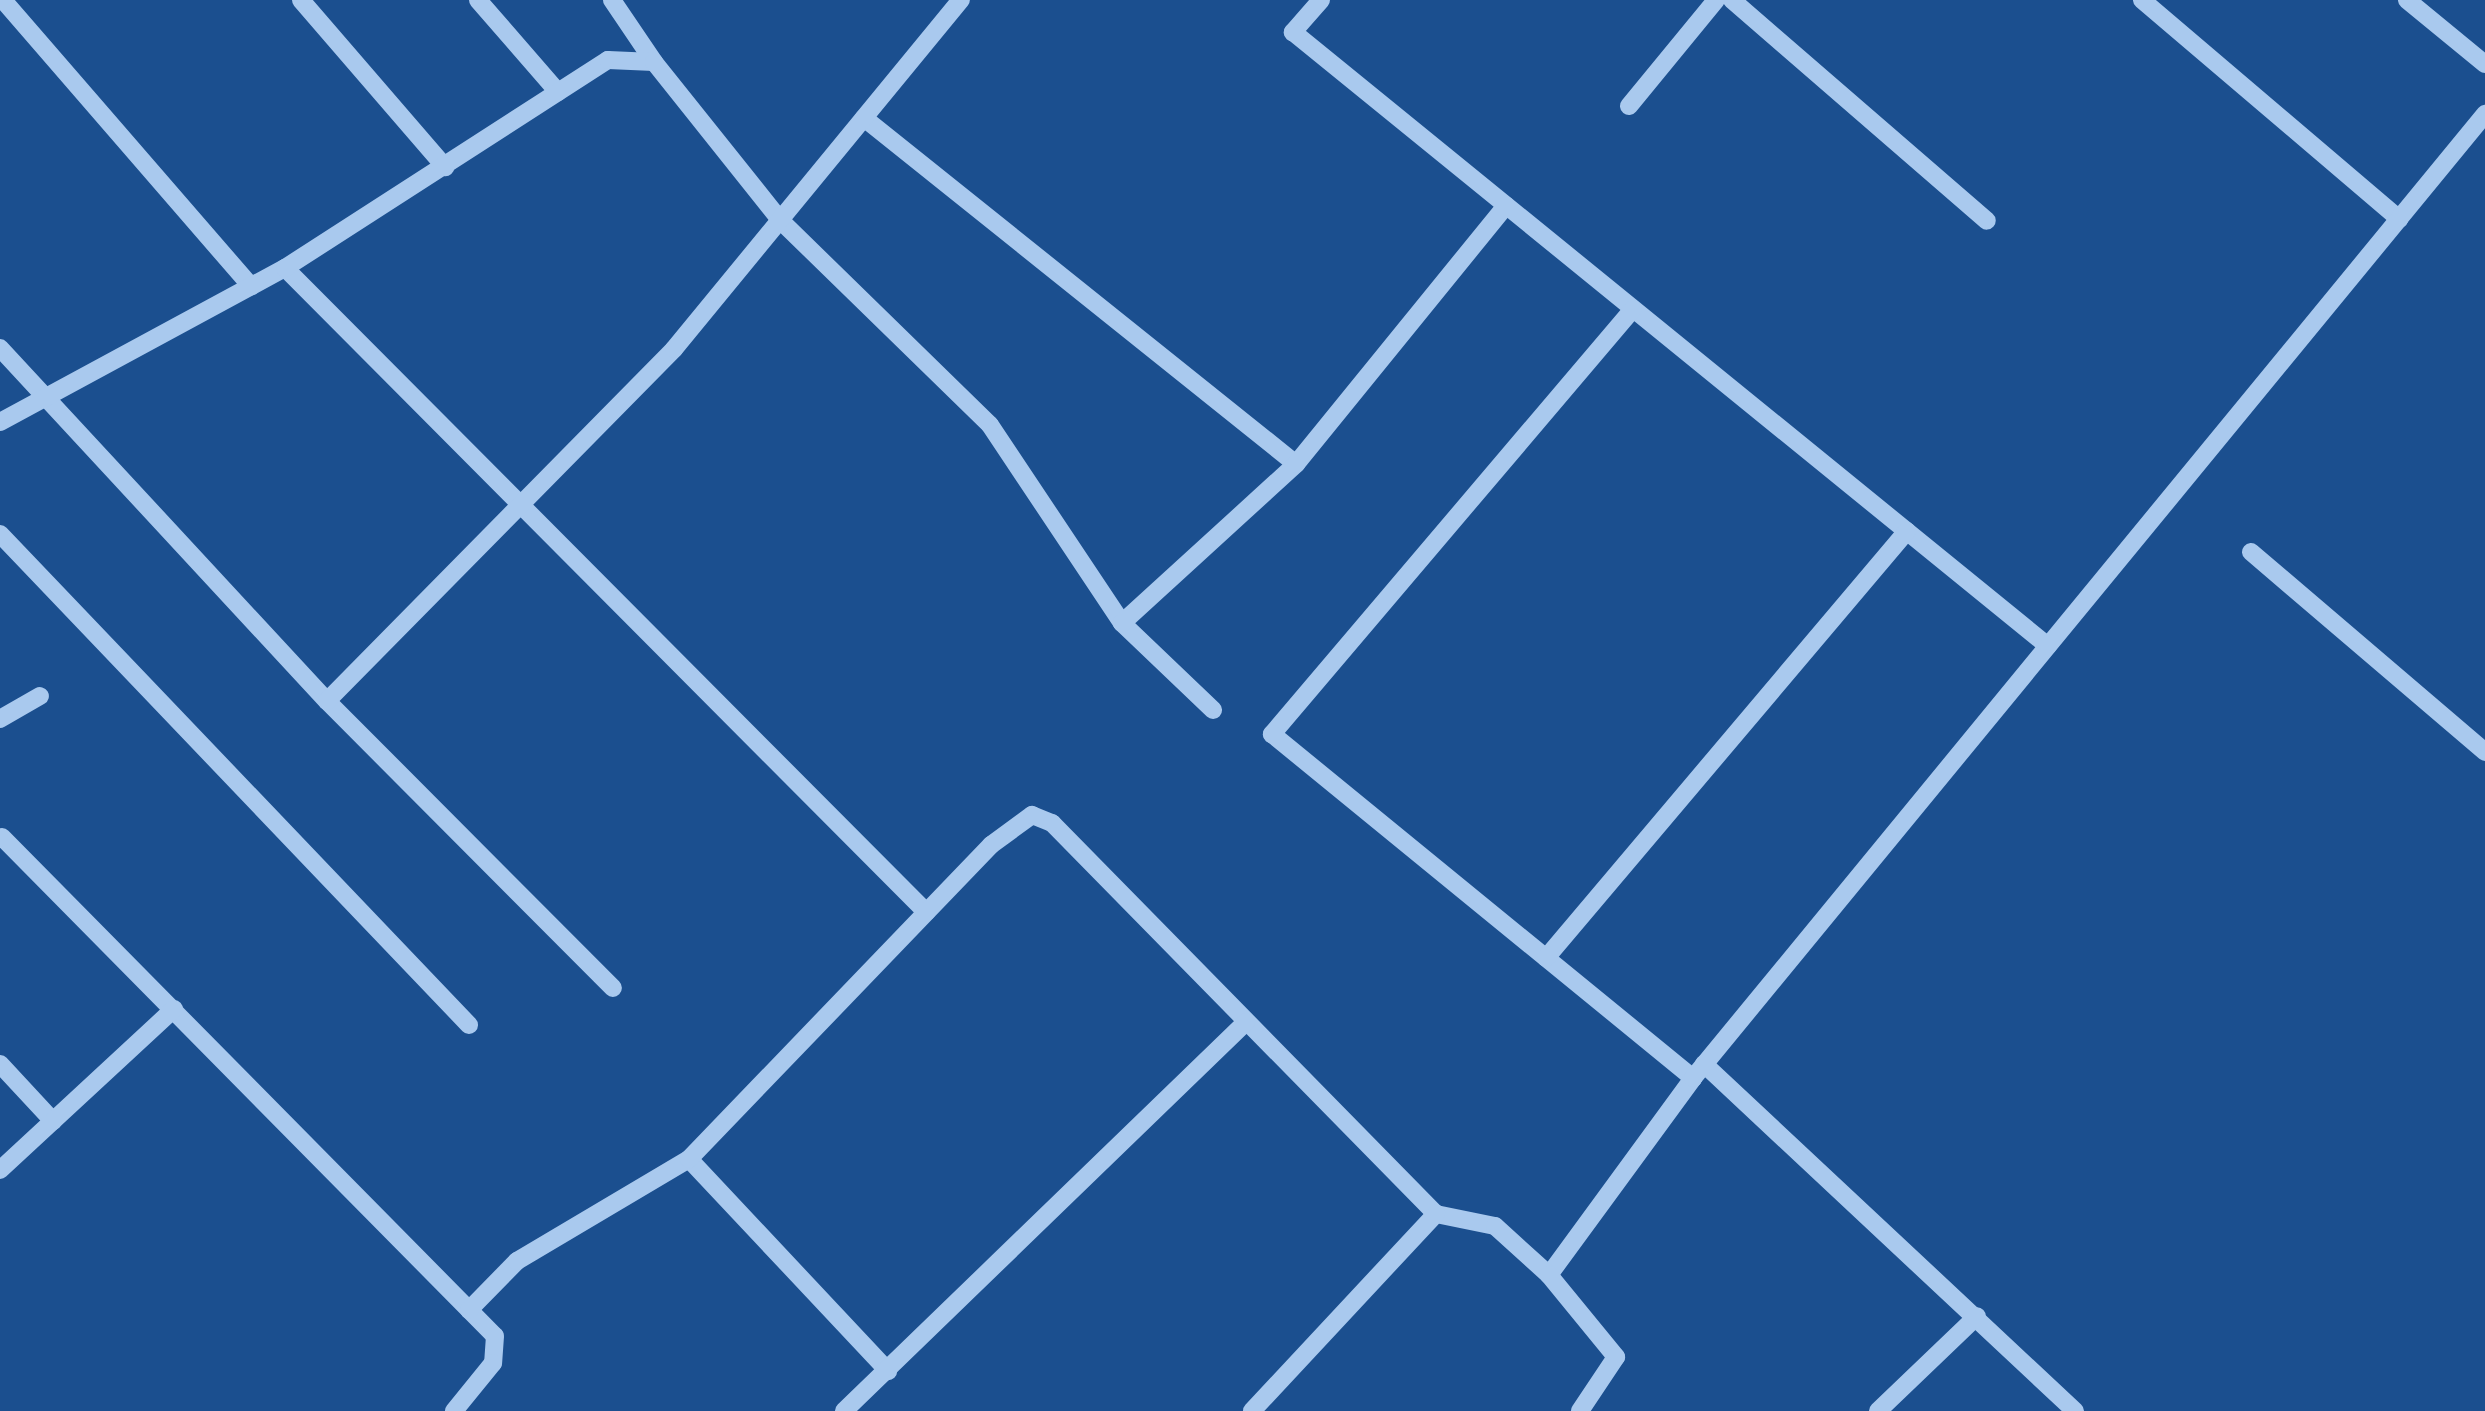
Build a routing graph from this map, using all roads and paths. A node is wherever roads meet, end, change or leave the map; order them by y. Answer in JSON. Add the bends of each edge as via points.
{"nodes":[{"id":1,"x":3,"y":0,"type":"edge"},
{"id":2,"x":300,"y":0,"type":"edge"},
{"id":3,"x":478,"y":0,"type":"edge"},
{"id":4,"x":612,"y":0,"type":"edge"},
{"id":5,"x":960,"y":0,"type":"edge"},
{"id":6,"x":1321,"y":0,"type":"edge"},
{"id":7,"x":1716,"y":0,"type":"edge"},
{"id":8,"x":1732,"y":0,"type":"edge"},
{"id":9,"x":2142,"y":0,"type":"edge"},
{"id":10,"x":2408,"y":0,"type":"edge"},
{"id":11,"x":654,"y":62,"type":"junction"},
{"id":12,"x":2485,"y":64,"type":"edge"},
{"id":13,"x":558,"y":92,"type":"junction"},
{"id":14,"x":1630,"y":106,"type":"dead end"},
{"id":15,"x":2485,"y":114,"type":"edge"},
{"id":16,"x":864,"y":118,"type":"junction"},
{"id":17,"x":446,"y":168,"type":"junction"},
{"id":18,"x":1506,"y":206,"type":"junction"},
{"id":19,"x":2399,"y":219,"type":"junction"},
{"id":20,"x":780,"y":220,"type":"junction"},
{"id":21,"x":1987,"y":221,"type":"dead end"},
{"id":22,"x":284,"y":268,"type":"junction"},
{"id":23,"x":252,"y":286,"type":"junction"},
{"id":24,"x":1633,"y":309,"type":"junction"},
{"id":25,"x":0,"y":348,"type":"edge"},
{"id":26,"x":42,"y":399,"type":"junction"},
{"id":27,"x":0,"y":422,"type":"edge"},
{"id":28,"x":1296,"y":464,"type":"junction"},
{"id":29,"x":522,"y":504,"type":"junction"},
{"id":30,"x":1907,"y":532,"type":"junction"},
{"id":31,"x":0,"y":534,"type":"edge"},
{"id":32,"x":2251,"y":552,"type":"dead end"},
{"id":33,"x":1122,"y":623,"type":"junction"},
{"id":34,"x":2048,"y":646,"type":"junction"},
{"id":35,"x":40,"y":696,"type":"dead end"},
{"id":36,"x":327,"y":701,"type":"junction"},
{"id":37,"x":1213,"y":710,"type":"dead end"},
{"id":38,"x":0,"y":719,"type":"edge"},
{"id":39,"x":2485,"y":752,"type":"edge"},
{"id":40,"x":2,"y":836,"type":"edge"},
{"id":41,"x":926,"y":912,"type":"junction"},
{"id":42,"x":1546,"y":958,"type":"junction"},
{"id":43,"x":613,"y":988,"type":"dead end"},
{"id":44,"x":174,"y":1010,"type":"junction"},
{"id":45,"x":1246,"y":1022,"type":"junction"},
{"id":46,"x":470,"y":1025,"type":"dead end"},
{"id":47,"x":0,"y":1064,"type":"edge"},
{"id":48,"x":1698,"y":1071,"type":"junction"},
{"id":49,"x":53,"y":1122,"type":"junction"},
{"id":50,"x":688,"y":1159,"type":"junction"},
{"id":51,"x":0,"y":1170,"type":"edge"},
{"id":52,"x":1436,"y":1214,"type":"junction"},
{"id":53,"x":1549,"y":1275,"type":"junction"},
{"id":54,"x":470,"y":1310,"type":"junction"},
{"id":55,"x":1977,"y":1316,"type":"junction"},
{"id":56,"x":888,"y":1370,"type":"junction"},
{"id":57,"x":454,"y":1411,"type":"edge"},
{"id":58,"x":844,"y":1411,"type":"edge"},
{"id":59,"x":1252,"y":1411,"type":"edge"},
{"id":60,"x":1580,"y":1411,"type":"edge"},
{"id":61,"x":1878,"y":1411,"type":"edge"},
{"id":62,"x":2075,"y":1411,"type":"edge"}],
"edges":[{"from":1,"to":23,"type":"street"},
{"from":2,"to":17,"type":"street"},
{"from":3,"to":13,"type":"street"},
{"from":4,"to":11,"type":"street"},
{"from":5,"to":16,"type":"street"},
{"from":6,"to":18,"type":"street","via":[[1293,32]]},
{"from":7,"to":14,"type":"street"},
{"from":8,"to":21,"type":"street"},
{"from":9,"to":19,"type":"street"},
{"from":10,"to":12,"type":"street"},
{"from":11,"to":13,"type":"street","via":[[608,60]]},
{"from":11,"to":20,"type":"street"},
{"from":13,"to":17,"type":"street"},
{"from":15,"to":19,"type":"street"},
{"from":16,"to":20,"type":"street"},
{"from":16,"to":28,"type":"street"},
{"from":17,"to":22,"type":"street"},
{"from":18,"to":24,"type":"street"},
{"from":18,"to":28,"type":"street"},
{"from":19,"to":34,"type":"street"},
{"from":20,"to":29,"type":"street","via":[[674,349]]},
{"from":20,"to":33,"type":"street","via":[[990,425]]},
{"from":22,"to":23,"type":"street"},
{"from":22,"to":29,"type":"street"},
{"from":23,"to":26,"type":"street"},
{"from":24,"to":30,"type":"street"},
{"from":24,"to":42,"type":"street","via":[[1272,734]]},
{"from":25,"to":26,"type":"street"},
{"from":26,"to":27,"type":"street"},
{"from":26,"to":36,"type":"street"},
{"from":28,"to":33,"type":"street"},
{"from":29,"to":36,"type":"street"},
{"from":29,"to":41,"type":"street"},
{"from":30,"to":34,"type":"street"},
{"from":30,"to":42,"type":"street"},
{"from":31,"to":46,"type":"street"},
{"from":32,"to":39,"type":"street"},
{"from":33,"to":37,"type":"street"},
{"from":34,"to":48,"type":"street"},
{"from":35,"to":38,"type":"street"},
{"from":36,"to":43,"type":"street"},
{"from":40,"to":44,"type":"street"},
{"from":41,"to":45,"type":"street","via":[[1032,815],[1052,824]]},
{"from":41,"to":50,"type":"street"},
{"from":42,"to":48,"type":"street"},
{"from":44,"to":49,"type":"street"},
{"from":44,"to":54,"type":"street"},
{"from":45,"to":52,"type":"street"},
{"from":45,"to":56,"type":"street"},
{"from":47,"to":49,"type":"street"},
{"from":48,"to":53,"type":"street"},
{"from":48,"to":55,"type":"street"},
{"from":49,"to":51,"type":"street"},
{"from":50,"to":54,"type":"street","via":[[518,1261]]},
{"from":50,"to":56,"type":"street"},
{"from":52,"to":53,"type":"street","via":[[1495,1226]]},
{"from":52,"to":59,"type":"street"},
{"from":53,"to":60,"type":"street","via":[[1616,1356]]},
{"from":54,"to":57,"type":"street","via":[[499,1347]]},
{"from":55,"to":61,"type":"street"},
{"from":55,"to":62,"type":"street"},
{"from":56,"to":58,"type":"street"}]}
